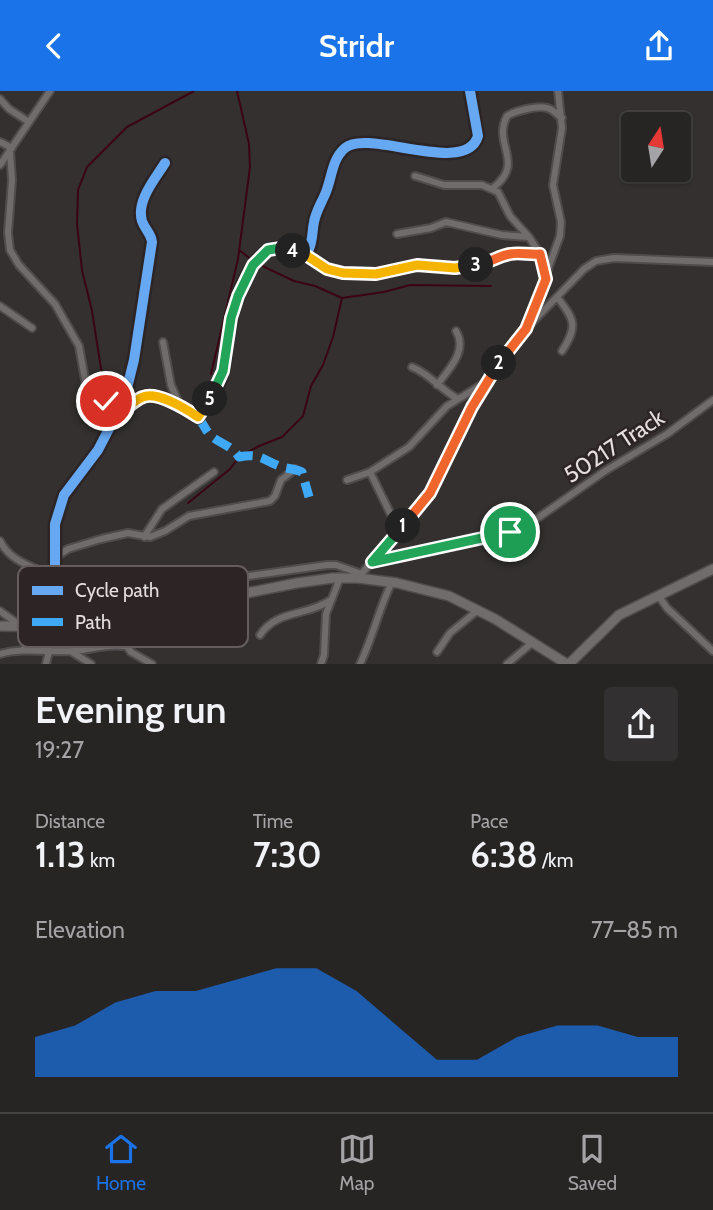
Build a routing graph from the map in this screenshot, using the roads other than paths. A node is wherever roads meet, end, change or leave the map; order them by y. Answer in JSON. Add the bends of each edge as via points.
{"nodes":[{"id":1,"x":50,"y":91,"type":"edge"},
{"id":2,"x":470,"y":91,"type":"edge"},
{"id":3,"x":557,"y":92,"type":"edge"},
{"id":4,"x":0,"y":99,"type":"edge"},
{"id":5,"x":562,"y":118,"type":"junction"},
{"id":6,"x":29,"y":122,"type":"junction"},
{"id":7,"x":1,"y":142,"type":"edge"},
{"id":8,"x":11,"y":150,"type":"junction"},
{"id":9,"x":165,"y":163,"type":"dead end"},
{"id":10,"x":0,"y":165,"type":"edge"},
{"id":11,"x":415,"y":176,"type":"dead end"},
{"id":12,"x":493,"y":188,"type":"junction"},
{"id":13,"x":397,"y":234,"type":"dead end"},
{"id":14,"x":529,"y":237,"type":"junction"},
{"id":15,"x":301,"y":252,"type":"junction"},
{"id":16,"x":540,"y":254,"type":"junction"},
{"id":17,"x":713,"y":262,"type":"edge"},
{"id":18,"x":546,"y":279,"type":"junction"},
{"id":19,"x":556,"y":297,"type":"junction"},
{"id":20,"x":0,"y":306,"type":"edge"},
{"id":21,"x":32,"y":328,"type":"dead end"},
{"id":22,"x":526,"y":329,"type":"junction"},
{"id":23,"x":456,"y":331,"type":"dead end"},
{"id":24,"x":163,"y":342,"type":"dead end"},
{"id":25,"x":562,"y":351,"type":"dead end"},
{"id":26,"x":412,"y":367,"type":"dead end"},
{"id":27,"x":487,"y":381,"type":"junction"},
{"id":28,"x":437,"y":385,"type":"junction"},
{"id":29,"x":458,"y":400,"type":"junction"},
{"id":30,"x":713,"y":400,"type":"edge"},
{"id":31,"x":180,"y":406,"type":"junction"},
{"id":32,"x":121,"y":407,"type":"junction"},
{"id":33,"x":295,"y":469,"type":"dead end"},
{"id":34,"x":214,"y":472,"type":"dead end"},
{"id":35,"x":370,"y":472,"type":"junction"},
{"id":36,"x":347,"y":480,"type":"dead end"},
{"id":37,"x":396,"y":533,"type":"junction"},
{"id":38,"x":144,"y":537,"type":"junction"},
{"id":39,"x":0,"y":541,"type":"edge"},
{"id":40,"x":56,"y":557,"type":"junction"},
{"id":41,"x":372,"y":562,"type":"junction"},
{"id":42,"x":31,"y":566,"type":"edge"},
{"id":43,"x":56,"y":566,"type":"edge"},
{"id":44,"x":712,"y":571,"type":"edge"},
{"id":45,"x":248,"y":576,"type":"edge"},
{"id":46,"x":360,"y":576,"type":"junction"},
{"id":47,"x":340,"y":578,"type":"junction"},
{"id":48,"x":392,"y":582,"type":"junction"},
{"id":49,"x":248,"y":592,"type":"edge"},
{"id":50,"x":657,"y":595,"type":"junction"},
{"id":51,"x":331,"y":600,"type":"junction"},
{"id":52,"x":478,"y":610,"type":"junction"},
{"id":53,"x":0,"y":611,"type":"edge"},
{"id":54,"x":18,"y":624,"type":"edge"},
{"id":55,"x":0,"y":626,"type":"edge"},
{"id":56,"x":18,"y":627,"type":"edge"},
{"id":57,"x":260,"y":635,"type":"dead end"},
{"id":58,"x":533,"y":642,"type":"junction"},
{"id":59,"x":25,"y":647,"type":"edge"},
{"id":60,"x":48,"y":647,"type":"edge"},
{"id":61,"x":95,"y":647,"type":"edge"},
{"id":62,"x":126,"y":647,"type":"edge"},
{"id":63,"x":22,"y":650,"type":"junction"},
{"id":64,"x":49,"y":651,"type":"junction"},
{"id":65,"x":70,"y":651,"type":"junction"},
{"id":66,"x":713,"y":651,"type":"edge"},
{"id":67,"x":437,"y":652,"type":"dead end"},
{"id":68,"x":0,"y":654,"type":"edge"},
{"id":69,"x":46,"y":664,"type":"edge"},
{"id":70,"x":91,"y":664,"type":"edge"},
{"id":71,"x":152,"y":664,"type":"edge"},
{"id":72,"x":321,"y":664,"type":"edge"},
{"id":73,"x":360,"y":664,"type":"edge"},
{"id":74,"x":507,"y":664,"type":"edge"},
{"id":75,"x":568,"y":664,"type":"edge"}],
"edges":[{"from":1,"to":6,"type":"street"},
{"from":2,"to":15,"type":"street","via":[[478,135],[465,148],[431,152],[361,142],[345,149],[334,165],[315,217],[311,246]]},
{"from":3,"to":5,"type":"street"},
{"from":4,"to":6,"type":"street"},
{"from":5,"to":12,"type":"street","via":[[543,107],[507,116],[503,135],[508,169],[503,181]]},
{"from":5,"to":18,"type":"street","via":[[553,185],[561,229]]},
{"from":6,"to":8,"type":"street"},
{"from":7,"to":8,"type":"street"},
{"from":8,"to":10,"type":"street"},
{"from":8,"to":32,"type":"street","via":[[8,233],[12,256],[62,315],[79,346],[86,385]]},
{"from":9,"to":32,"type":"street","via":[[149,188],[142,211],[152,242],[134,360]]},
{"from":11,"to":12,"type":"street","via":[[443,185]]},
{"from":12,"to":14,"type":"street"},
{"from":13,"to":14,"type":"street","via":[[446,222]]},
{"from":14,"to":16,"type":"street"},
{"from":15,"to":16,"type":"street","via":[[327,269],[363,275],[417,265],[455,268],[491,263],[511,253]]},
{"from":15,"to":31,"type":"street","via":[[271,249],[253,265],[231,318],[222,376],[198,417]]},
{"from":16,"to":18,"type":"street"},
{"from":17,"to":19,"type":"street","via":[[605,259],[583,269]]},
{"from":18,"to":22,"type":"street"},
{"from":19,"to":22,"type":"street"},
{"from":19,"to":25,"type":"street","via":[[573,321],[572,335]]},
{"from":20,"to":21,"type":"street"},
{"from":22,"to":27,"type":"street"},
{"from":23,"to":28,"type":"street","via":[[459,352]]},
{"from":24,"to":31,"type":"street"},
{"from":26,"to":28,"type":"street"},
{"from":27,"to":29,"type":"street"},
{"from":27,"to":37,"type":"street","via":[[430,493]]},
{"from":28,"to":29,"type":"street"},
{"from":29,"to":35,"type":"street","via":[[417,440]]},
{"from":30,"to":41,"type":"street","name":"50217 Track","via":[[525,526]]},
{"from":31,"to":32,"type":"street","via":[[149,395]]},
{"from":32,"to":40,"type":"street","via":[[98,450],[64,495],[54,531]]},
{"from":33,"to":38,"type":"street","via":[[281,479],[270,501],[189,516]]},
{"from":34,"to":38,"type":"street","via":[[162,509]]},
{"from":35,"to":36,"type":"street"},
{"from":35,"to":37,"type":"street","via":[[396,523]]},
{"from":37,"to":41,"type":"street"},
{"from":38,"to":40,"type":"street","via":[[116,535]]},
{"from":39,"to":42,"type":"street","via":[[18,560]]},
{"from":40,"to":43,"type":"street"},
{"from":41,"to":46,"type":"street"},
{"from":44,"to":50,"type":"main road"},
{"from":45,"to":46,"type":"street","via":[[327,565]]},
{"from":46,"to":47,"type":"main road"},
{"from":46,"to":48,"type":"main road"},
{"from":47,"to":49,"type":"main road"},
{"from":47,"to":51,"type":"street"},
{"from":48,"to":52,"type":"main road","via":[[449,596]]},
{"from":48,"to":73,"type":"street"},
{"from":50,"to":66,"type":"street"},
{"from":50,"to":75,"type":"main road","via":[[619,615]]},
{"from":51,"to":57,"type":"street","via":[[288,614]]},
{"from":51,"to":72,"type":"street"},
{"from":52,"to":58,"type":"main road"},
{"from":52,"to":67,"type":"street","via":[[450,633]]},
{"from":53,"to":54,"type":"street"},
{"from":55,"to":56,"type":"main road"},
{"from":58,"to":74,"type":"street"},
{"from":58,"to":75,"type":"main road"},
{"from":59,"to":63,"type":"street"},
{"from":60,"to":64,"type":"street"},
{"from":61,"to":65,"type":"street"},
{"from":62,"to":71,"type":"street"},
{"from":63,"to":64,"type":"street"},
{"from":63,"to":68,"type":"street"},
{"from":64,"to":65,"type":"street"},
{"from":64,"to":69,"type":"street"},
{"from":65,"to":70,"type":"street"}]}
